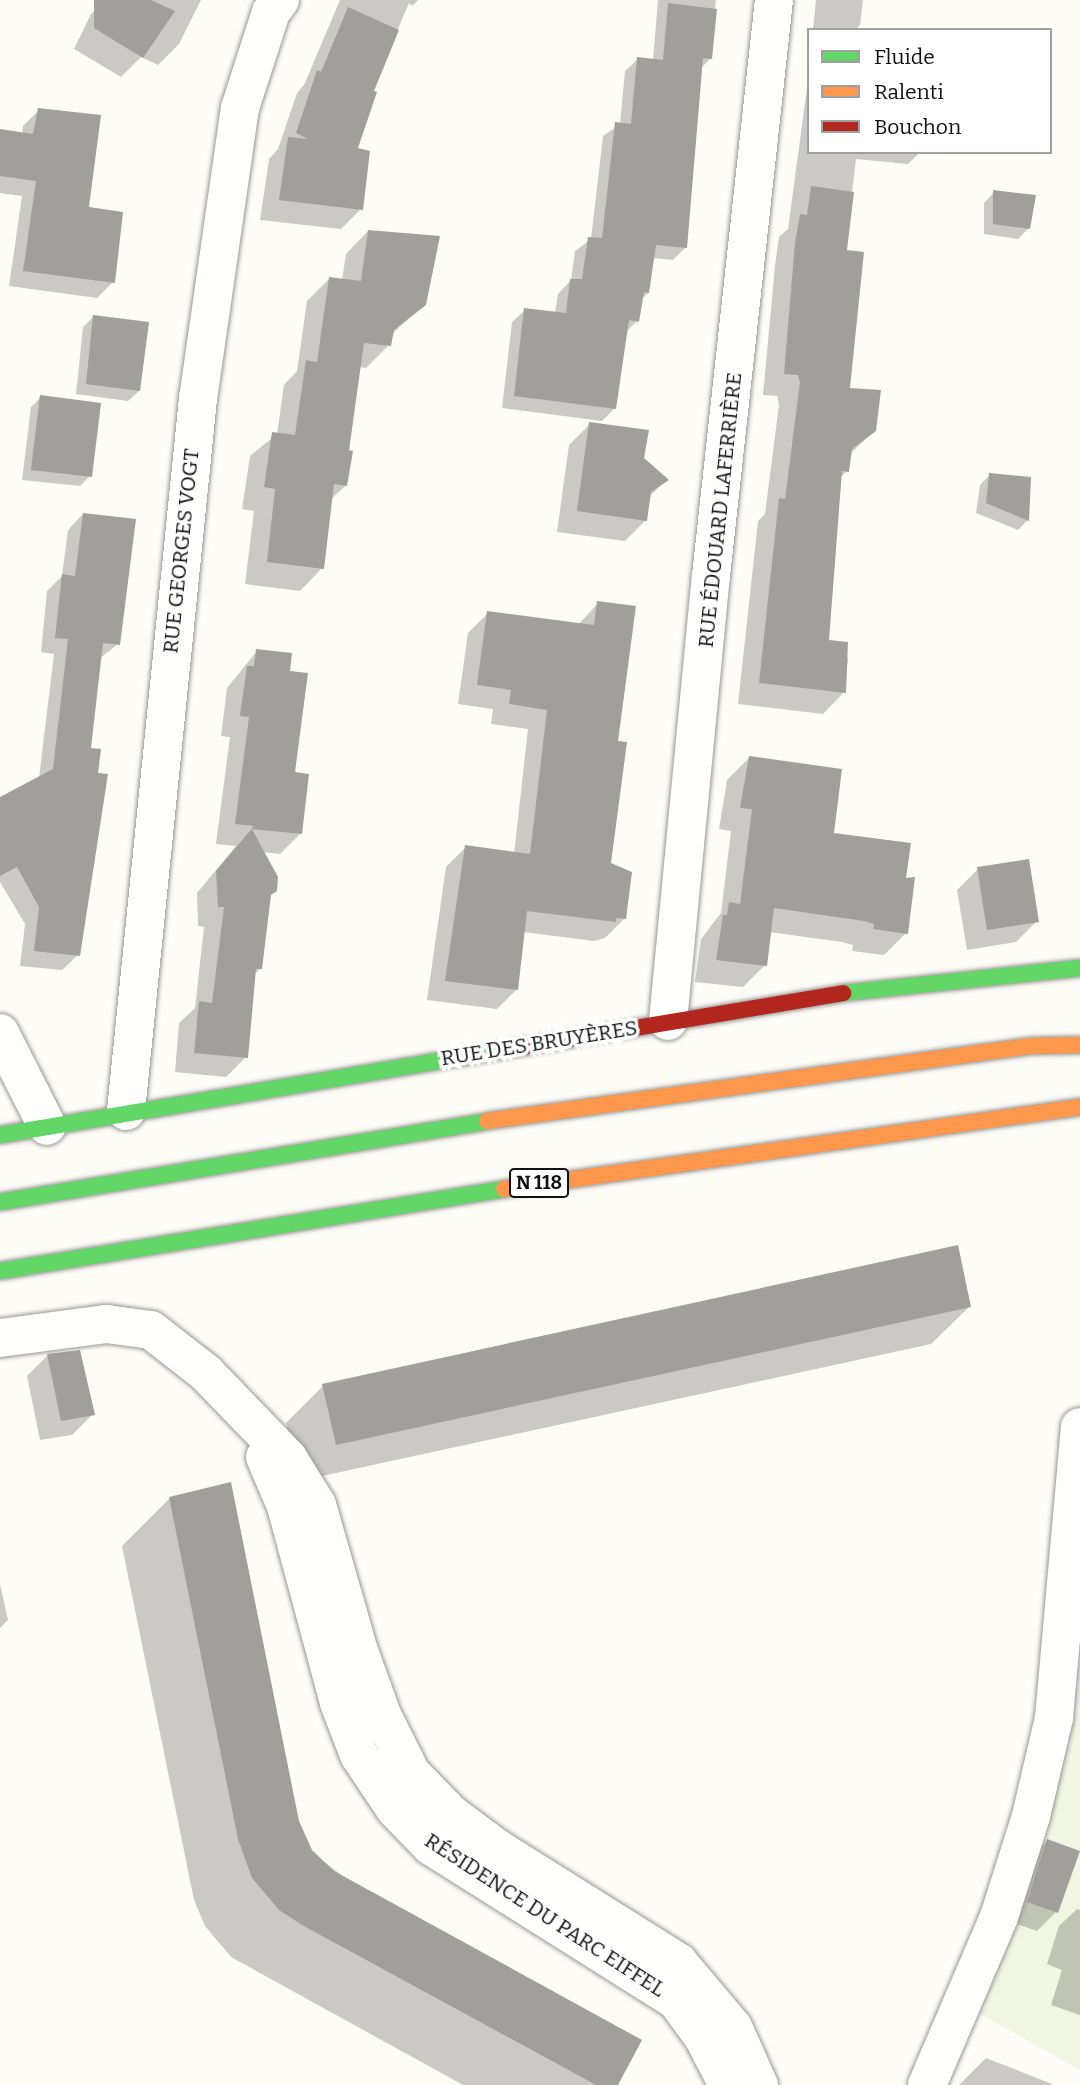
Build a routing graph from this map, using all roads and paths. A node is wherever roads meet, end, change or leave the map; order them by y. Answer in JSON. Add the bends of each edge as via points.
{"nodes":[{"id":1,"x":280,"y":0,"type":"edge"},
{"id":2,"x":774,"y":0,"type":"edge"},
{"id":3,"x":1080,"y":968,"type":"edge"},
{"id":4,"x":668,"y":1021,"type":"junction"},
{"id":5,"x":0,"y":1032,"type":"edge"},
{"id":6,"x":1080,"y":1045,"type":"edge"},
{"id":7,"x":1080,"y":1107,"type":"edge"},
{"id":8,"x":126,"y":1111,"type":"junction"},
{"id":9,"x":47,"y":1126,"type":"junction"},
{"id":10,"x":0,"y":1135,"type":"edge"},
{"id":11,"x":0,"y":1202,"type":"edge"},
{"id":12,"x":0,"y":1271,"type":"edge"},
{"id":13,"x":0,"y":1338,"type":"edge"},
{"id":14,"x":1080,"y":1427,"type":"edge"},
{"id":15,"x":256,"y":1429,"type":"junction"},
{"id":16,"x":728,"y":2085,"type":"edge"},
{"id":17,"x":759,"y":2085,"type":"edge"},
{"id":18,"x":927,"y":2085,"type":"edge"}],
"edges":[{"from":1,"to":8,"type":"street","name":"RUE GEORGES VOGT","via":[[271,12],[240,108],[200,386]]},
{"from":2,"to":4,"type":"street","name":"RUE ÉDOUARD LAFERRIÈRE","via":[[712,562]]},
{"from":3,"to":4,"type":"main road","name":"RUE DES BRUYÈRES","via":[[859,990]]},
{"from":4,"to":8,"type":"main road","name":"RUE DES BRUYÈRES"},
{"from":5,"to":9,"type":"street"},
{"from":6,"to":11,"type":"main road","via":[[1030,1046],[465,1124]]},
{"from":7,"to":12,"type":"main road","number":"N 118","via":[[483,1192]]},
{"from":8,"to":9,"type":"main road","name":"RUE DES BRUYÈRES"},
{"from":9,"to":10,"type":"main road","name":"RUE DES BRUYÈRES"},
{"from":13,"to":15,"type":"street","name":"RÉSIDENCE DU PARC EIFFEL","via":[[107,1324],[151,1330],[206,1373]]},
{"from":14,"to":18,"type":"street","via":[[1054,1718],[1031,1816],[999,1917]]},
{"from":15,"to":16,"type":"street","name":"RÉSIDENCE DU PARC EIFFEL","via":[[286,1506],[339,1703],[359,1755],[395,1809],[430,1846],[676,2000],[703,2037]]},
{"from":15,"to":17,"type":"street","name":"RÉSIDENCE DU PARC EIFFEL","via":[[288,1458],[317,1505],[359,1651],[382,1715],[411,1773],[451,1814],[498,1849],[678,1962],[733,2027]]}]}
